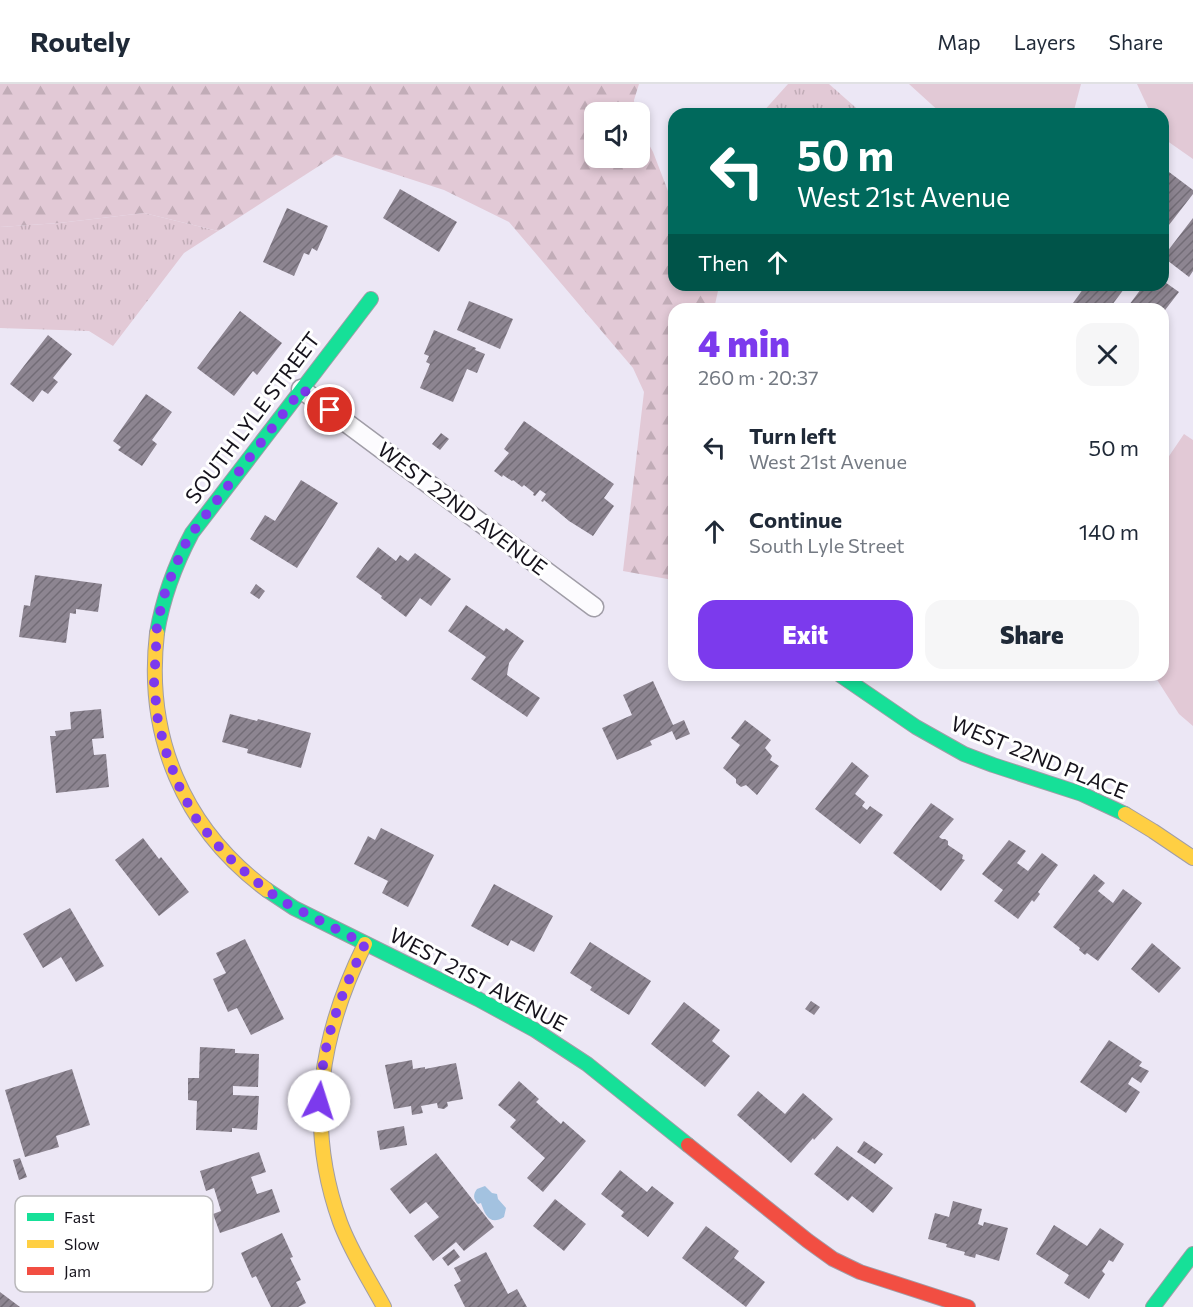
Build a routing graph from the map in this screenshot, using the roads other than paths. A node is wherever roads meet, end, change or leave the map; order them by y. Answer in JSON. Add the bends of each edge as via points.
{"nodes":[{"id":1,"x":371,"y":299,"type":"dead end"},
{"id":2,"x":302,"y":389,"type":"junction"},
{"id":3,"x":175,"y":567,"type":"joint"},
{"id":4,"x":594,"y":607,"type":"dead end"},
{"id":5,"x":849,"y":681,"type":"edge"},
{"id":6,"x":1193,"y":858,"type":"edge"},
{"id":7,"x":365,"y":944,"type":"junction"},
{"id":8,"x":1193,"y":1254,"type":"edge"},
{"id":9,"x":384,"y":1307,"type":"edge"},
{"id":10,"x":968,"y":1307,"type":"edge"},
{"id":11,"x":1153,"y":1307,"type":"edge"}],
"edges":[{"from":1,"to":2,"type":"street","name":"SOUTH LYLE STREET"},
{"from":2,"to":3,"type":"street","name":"SOUTH LYLE STREET","via":[[192,533]]},
{"from":2,"to":4,"type":"street","name":"WEST 22ND AVENUE"},
{"from":3,"to":7,"type":"street","name":"WEST 21ST AVENUE","via":[[157,624],[154,684],[158,722],[181,791],[198,822],[253,879],[280,900]]},
{"from":5,"to":6,"type":"street","name":"WEST 22ND PLACE","via":[[966,755],[1116,809]]},
{"from":7,"to":9,"type":"street","via":[[342,995],[327,1046],[319,1101],[320,1132],[341,1224]]},
{"from":7,"to":10,"type":"street","name":"WEST 21ST AVENUE","via":[[554,1041],[833,1259],[870,1276]]},
{"from":8,"to":11,"type":"street"}]}
